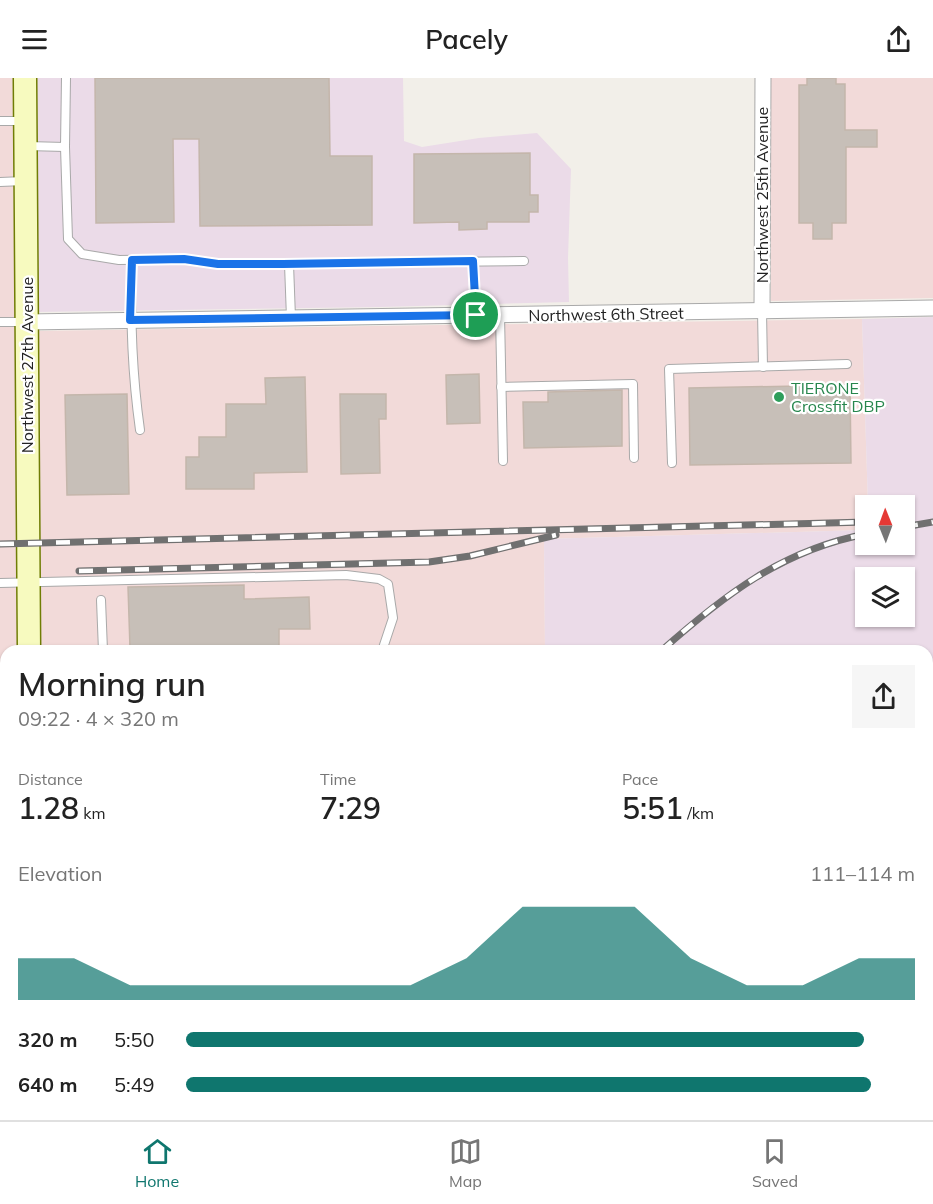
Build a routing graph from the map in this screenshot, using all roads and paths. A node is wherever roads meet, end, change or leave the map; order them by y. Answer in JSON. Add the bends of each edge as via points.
{"nodes":[{"id":1,"x":25,"y":78,"type":"edge"},
{"id":2,"x":66,"y":78,"type":"edge"},
{"id":3,"x":762,"y":78,"type":"edge"},
{"id":4,"x":0,"y":121,"type":"edge"},
{"id":5,"x":25,"y":121,"type":"junction"},
{"id":6,"x":25,"y":146,"type":"junction"},
{"id":7,"x":65,"y":147,"type":"junction"},
{"id":8,"x":26,"y":181,"type":"junction"},
{"id":9,"x":0,"y":182,"type":"edge"},
{"id":10,"x":132,"y":260,"type":"junction"},
{"id":11,"x":473,"y":261,"type":"junction"},
{"id":12,"x":524,"y":261,"type":"dead end"},
{"id":13,"x":289,"y":264,"type":"junction"},
{"id":14,"x":933,"y":308,"type":"edge"},
{"id":15,"x":762,"y":311,"type":"junction"},
{"id":16,"x":476,"y":315,"type":"junction"},
{"id":17,"x":500,"y":315,"type":"junction"},
{"id":18,"x":291,"y":318,"type":"junction"},
{"id":19,"x":130,"y":320,"type":"junction"},
{"id":20,"x":0,"y":322,"type":"edge"},
{"id":21,"x":26,"y":322,"type":"junction"},
{"id":22,"x":847,"y":364,"type":"dead end"},
{"id":23,"x":763,"y":367,"type":"junction"},
{"id":24,"x":501,"y":387,"type":"junction"},
{"id":25,"x":140,"y":430,"type":"dead end"},
{"id":26,"x":634,"y":458,"type":"dead end"},
{"id":27,"x":503,"y":461,"type":"dead end"},
{"id":28,"x":672,"y":463,"type":"dead end"},
{"id":29,"x":28,"y":582,"type":"junction"},
{"id":30,"x":0,"y":583,"type":"edge"},
{"id":31,"x":100,"y":600,"type":"dead end"},
{"id":32,"x":29,"y":645,"type":"edge"},
{"id":33,"x":103,"y":645,"type":"edge"},
{"id":34,"x":384,"y":645,"type":"edge"}],
"edges":[{"from":1,"to":5,"type":"main road","name":"Northwest 27th Avenue"},
{"from":2,"to":7,"type":"lane"},
{"from":3,"to":15,"type":"street","name":"Northwest 25th Avenue"},
{"from":4,"to":5,"type":"lane"},
{"from":5,"to":6,"type":"main road","name":"Northwest 27th Avenue"},
{"from":6,"to":7,"type":"lane"},
{"from":6,"to":8,"type":"main road","name":"Northwest 27th Avenue"},
{"from":7,"to":10,"type":"lane","via":[[68,239],[82,254]]},
{"from":8,"to":9,"type":"lane"},
{"from":8,"to":21,"type":"main road","name":"Northwest 27th Avenue"},
{"from":10,"to":13,"type":"lane"},
{"from":10,"to":19,"type":"lane"},
{"from":11,"to":12,"type":"lane"},
{"from":11,"to":13,"type":"lane"},
{"from":11,"to":16,"type":"lane"},
{"from":13,"to":18,"type":"lane"},
{"from":14,"to":15,"type":"street","name":"Northwest 6th Street"},
{"from":15,"to":17,"type":"street","name":"Northwest 6th Street"},
{"from":15,"to":23,"type":"lane"},
{"from":16,"to":17,"type":"street","name":"Northwest 6th Street"},
{"from":16,"to":18,"type":"street","name":"Northwest 6th Street"},
{"from":17,"to":24,"type":"lane"},
{"from":18,"to":19,"type":"street","name":"Northwest 6th Street"},
{"from":19,"to":21,"type":"street","name":"Northwest 6th Street"},
{"from":19,"to":25,"type":"lane"},
{"from":20,"to":21,"type":"lane"},
{"from":21,"to":29,"type":"main road","name":"Northwest 27th Avenue"},
{"from":22,"to":23,"type":"lane"},
{"from":23,"to":28,"type":"lane","via":[[669,369]]},
{"from":24,"to":26,"type":"lane","via":[[633,384]]},
{"from":24,"to":27,"type":"lane"},
{"from":29,"to":30,"type":"lane"},
{"from":29,"to":32,"type":"main road","name":"Northwest 27th Avenue"},
{"from":29,"to":34,"type":"lane","via":[[346,575],[379,579],[388,584],[393,618]]},
{"from":31,"to":33,"type":"lane"}]}
